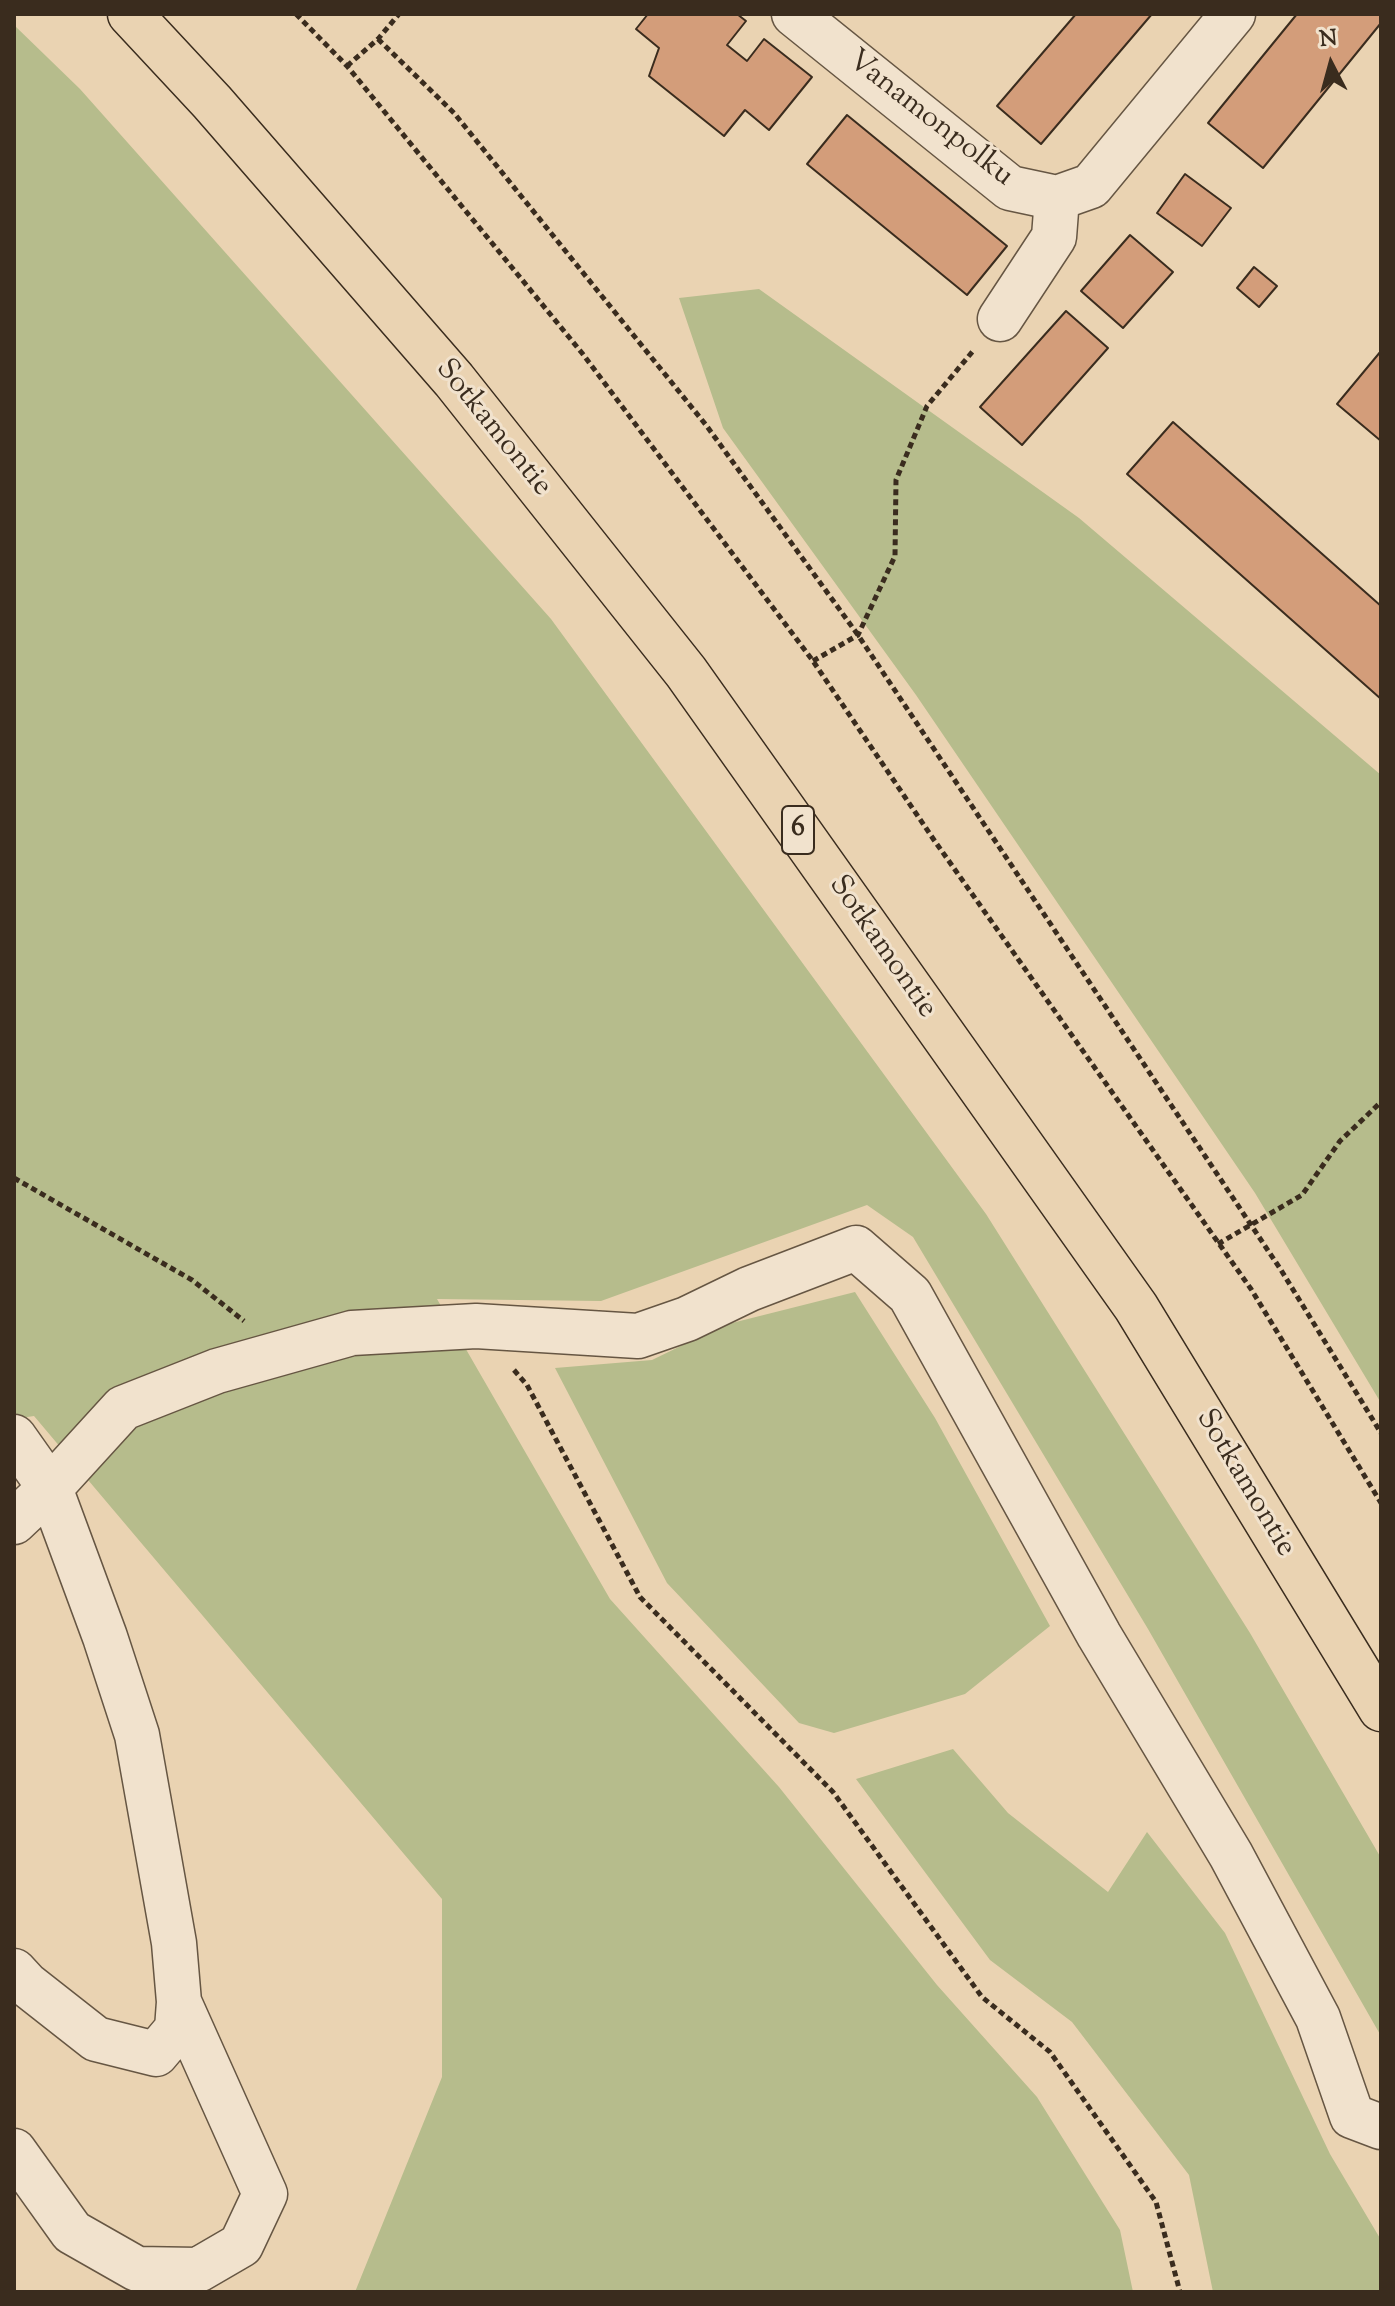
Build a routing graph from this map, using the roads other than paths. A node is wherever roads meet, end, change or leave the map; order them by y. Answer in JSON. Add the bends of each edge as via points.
{"nodes":[{"id":1,"x":130,"y":14,"type":"edge"},
{"id":2,"x":794,"y":14,"type":"edge"},
{"id":3,"x":1233,"y":14,"type":"edge"},
{"id":4,"x":1057,"y":198,"type":"junction"},
{"id":5,"x":1000,"y":319,"type":"road end"},
{"id":6,"x":14,"y":1437,"type":"edge"},
{"id":7,"x":50,"y":1488,"type":"junction"},
{"id":8,"x":14,"y":1522,"type":"edge"},
{"id":9,"x":1381,"y":1709,"type":"edge"},
{"id":10,"x":14,"y":1971,"type":"edge"},
{"id":11,"x":179,"y":2002,"type":"junction"},
{"id":12,"x":1381,"y":2127,"type":"edge"},
{"id":13,"x":14,"y":2151,"type":"edge"}],
"edges":[{"from":1,"to":9,"type":"highway","name":"Sotkamontie","number":"6","via":[[454,380],[686,672],[1136,1307]]},
{"from":2,"to":4,"type":"street","name":"Vanamonpolku","via":[[1010,188]]},
{"from":3,"to":4,"type":"street","via":[[1091,186]]},
{"from":4,"to":5,"type":"street","via":[[1054,237]]},
{"from":6,"to":7,"type":"street"},
{"from":7,"to":8,"type":"street"},
{"from":7,"to":11,"type":"street","via":[[137,1735]]},
{"from":7,"to":12,"type":"street","via":[[123,1408],[277,1353],[352,1333],[476,1326],[638,1336],[856,1248],[910,1295],[1099,1635],[1231,1855],[1318,2018],[1352,2116]]},
{"from":10,"to":11,"type":"street","via":[[96,2039],[156,2054],[177,2029]]},
{"from":11,"to":13,"type":"street","via":[[265,2194],[241,2245],[198,2270],[137,2269],[72,2232]]}]}
